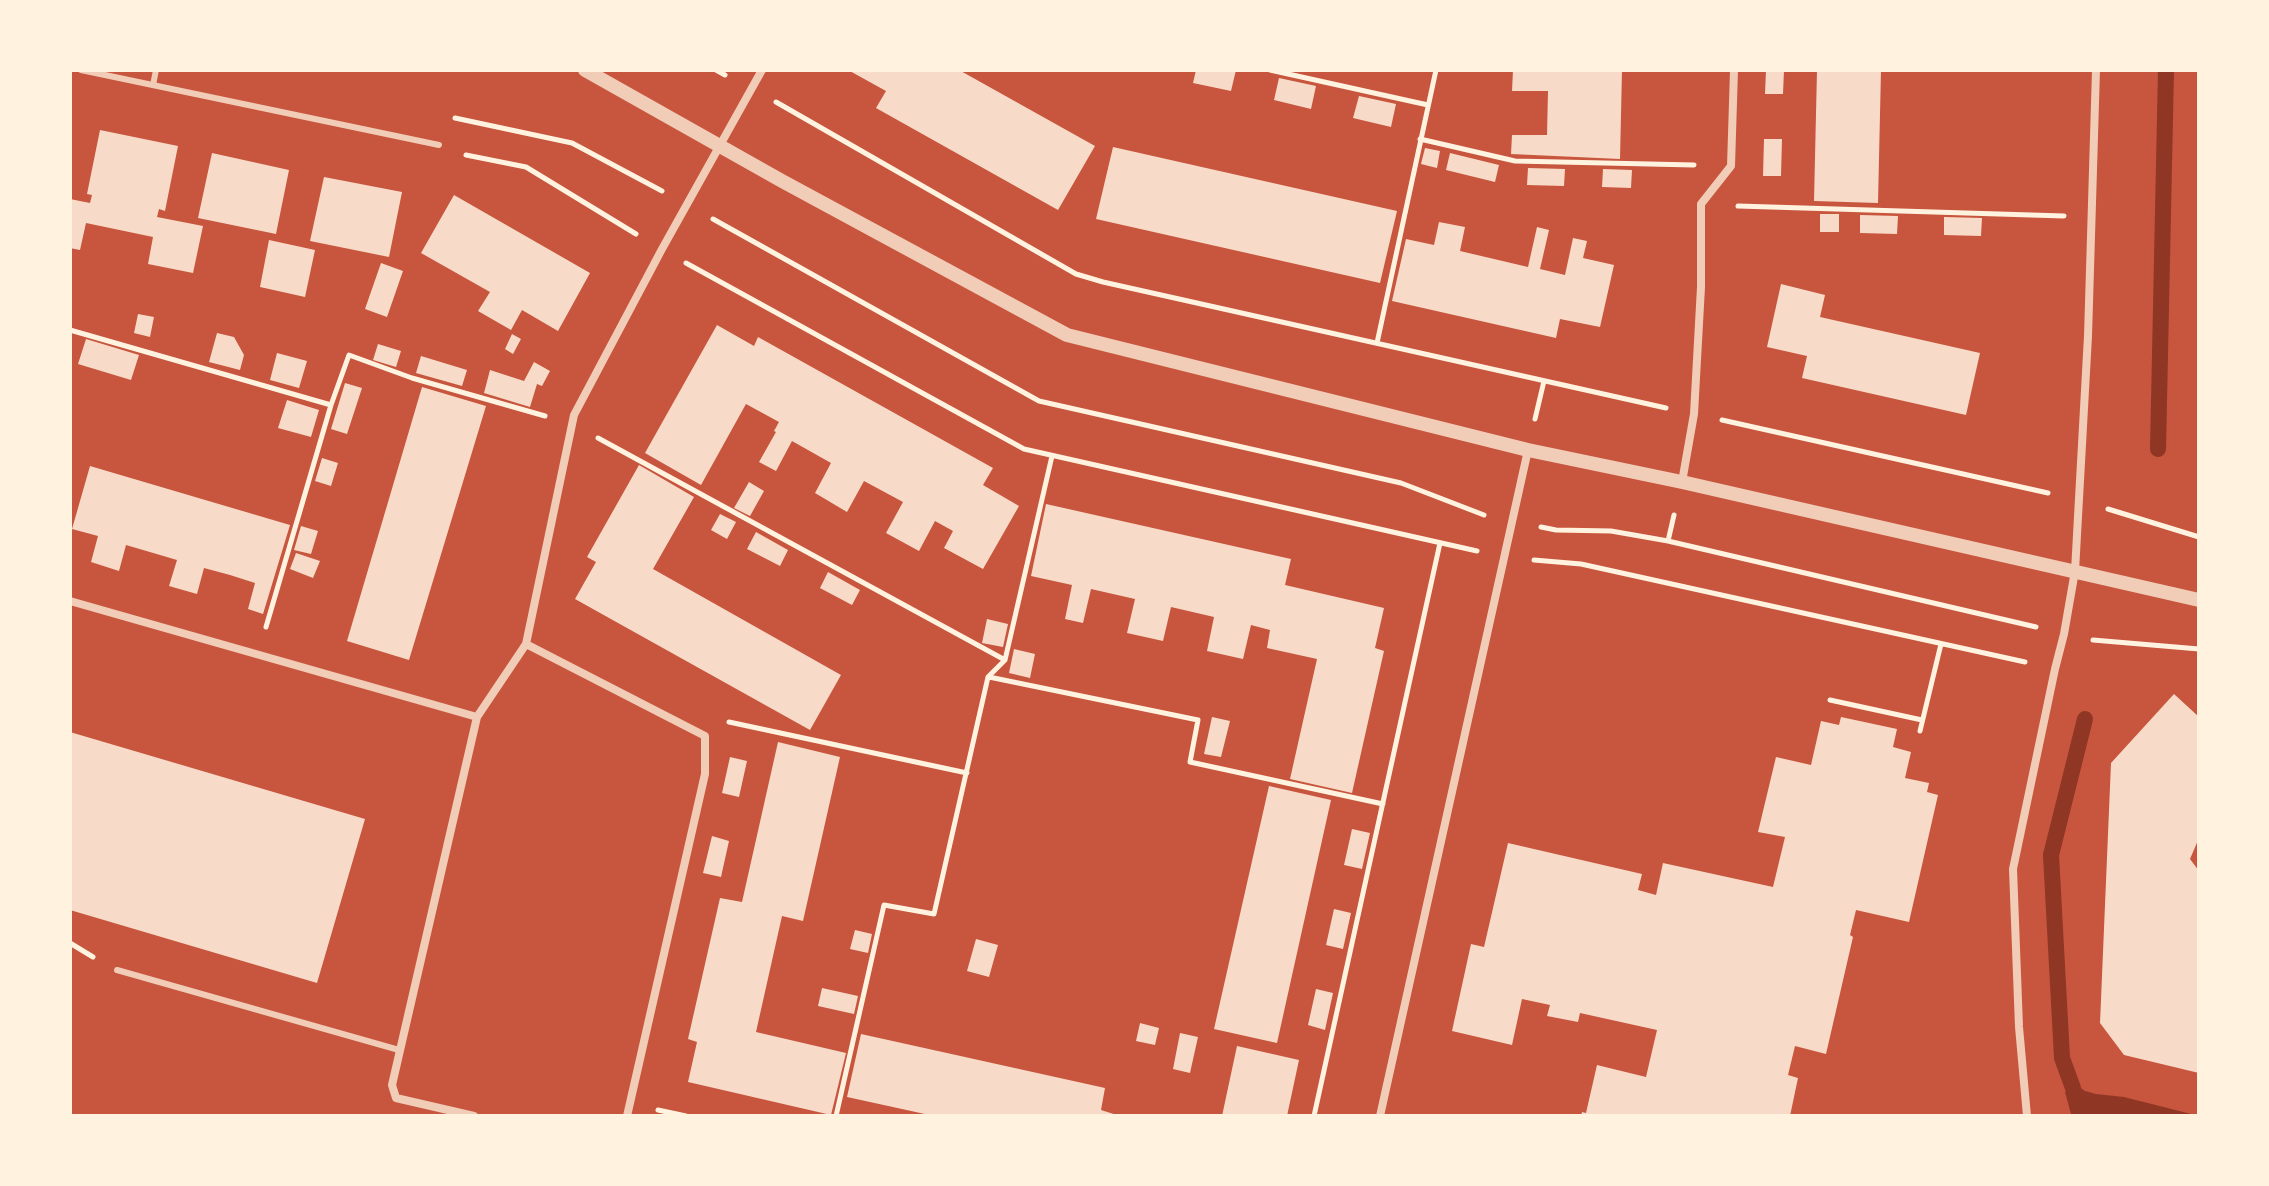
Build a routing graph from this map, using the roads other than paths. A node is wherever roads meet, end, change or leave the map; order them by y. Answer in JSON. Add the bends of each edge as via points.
{"nodes":[{"id":1,"x":81,"y":70,"type":"edge"},
{"id":2,"x":156,"y":70,"type":"edge"},
{"id":3,"x":585,"y":70,"type":"edge"},
{"id":4,"x":762,"y":70,"type":"edge"},
{"id":5,"x":1734,"y":70,"type":"edge"},
{"id":6,"x":2096,"y":70,"type":"edge"},
{"id":7,"x":153,"y":85,"type":"junction"},
{"id":8,"x":439,"y":145,"type":"road end"},
{"id":9,"x":721,"y":145,"type":"junction"},
{"id":10,"x":1528,"y":450,"type":"junction"},
{"id":11,"x":1682,"y":482,"type":"junction"},
{"id":12,"x":2075,"y":571,"type":"junction"},
{"id":13,"x":2199,"y":600,"type":"edge"},
{"id":14,"x":70,"y":601,"type":"edge"},
{"id":15,"x":526,"y":644,"type":"junction"},
{"id":16,"x":477,"y":717,"type":"junction"},
{"id":17,"x":117,"y":970,"type":"dead end"},
{"id":18,"x":399,"y":1050,"type":"junction"},
{"id":19,"x":474,"y":1116,"type":"edge"},
{"id":20,"x":627,"y":1116,"type":"edge"},
{"id":21,"x":1380,"y":1116,"type":"edge"},
{"id":22,"x":2027,"y":1116,"type":"edge"}],
"edges":[{"from":1,"to":7,"type":"lane"},
{"from":2,"to":7,"type":"lane"},
{"from":3,"to":9,"type":"street"},
{"from":4,"to":9,"type":"street"},
{"from":5,"to":11,"type":"street","via":[[1731,166],[1701,204],[1694,414]]},
{"from":6,"to":12,"type":"street"},
{"from":7,"to":8,"type":"lane"},
{"from":9,"to":10,"type":"street","via":[[1067,335]]},
{"from":9,"to":15,"type":"street","via":[[574,415]]},
{"from":10,"to":11,"type":"street"},
{"from":10,"to":21,"type":"street"},
{"from":11,"to":12,"type":"street"},
{"from":12,"to":13,"type":"street"},
{"from":12,"to":22,"type":"street","via":[[2013,869]]},
{"from":14,"to":16,"type":"street"},
{"from":15,"to":16,"type":"street"},
{"from":15,"to":20,"type":"street","via":[[705,736],[705,774]]},
{"from":16,"to":18,"type":"street"},
{"from":17,"to":18,"type":"lane"},
{"from":18,"to":19,"type":"street","via":[[392,1085],[396,1098]]}]}
